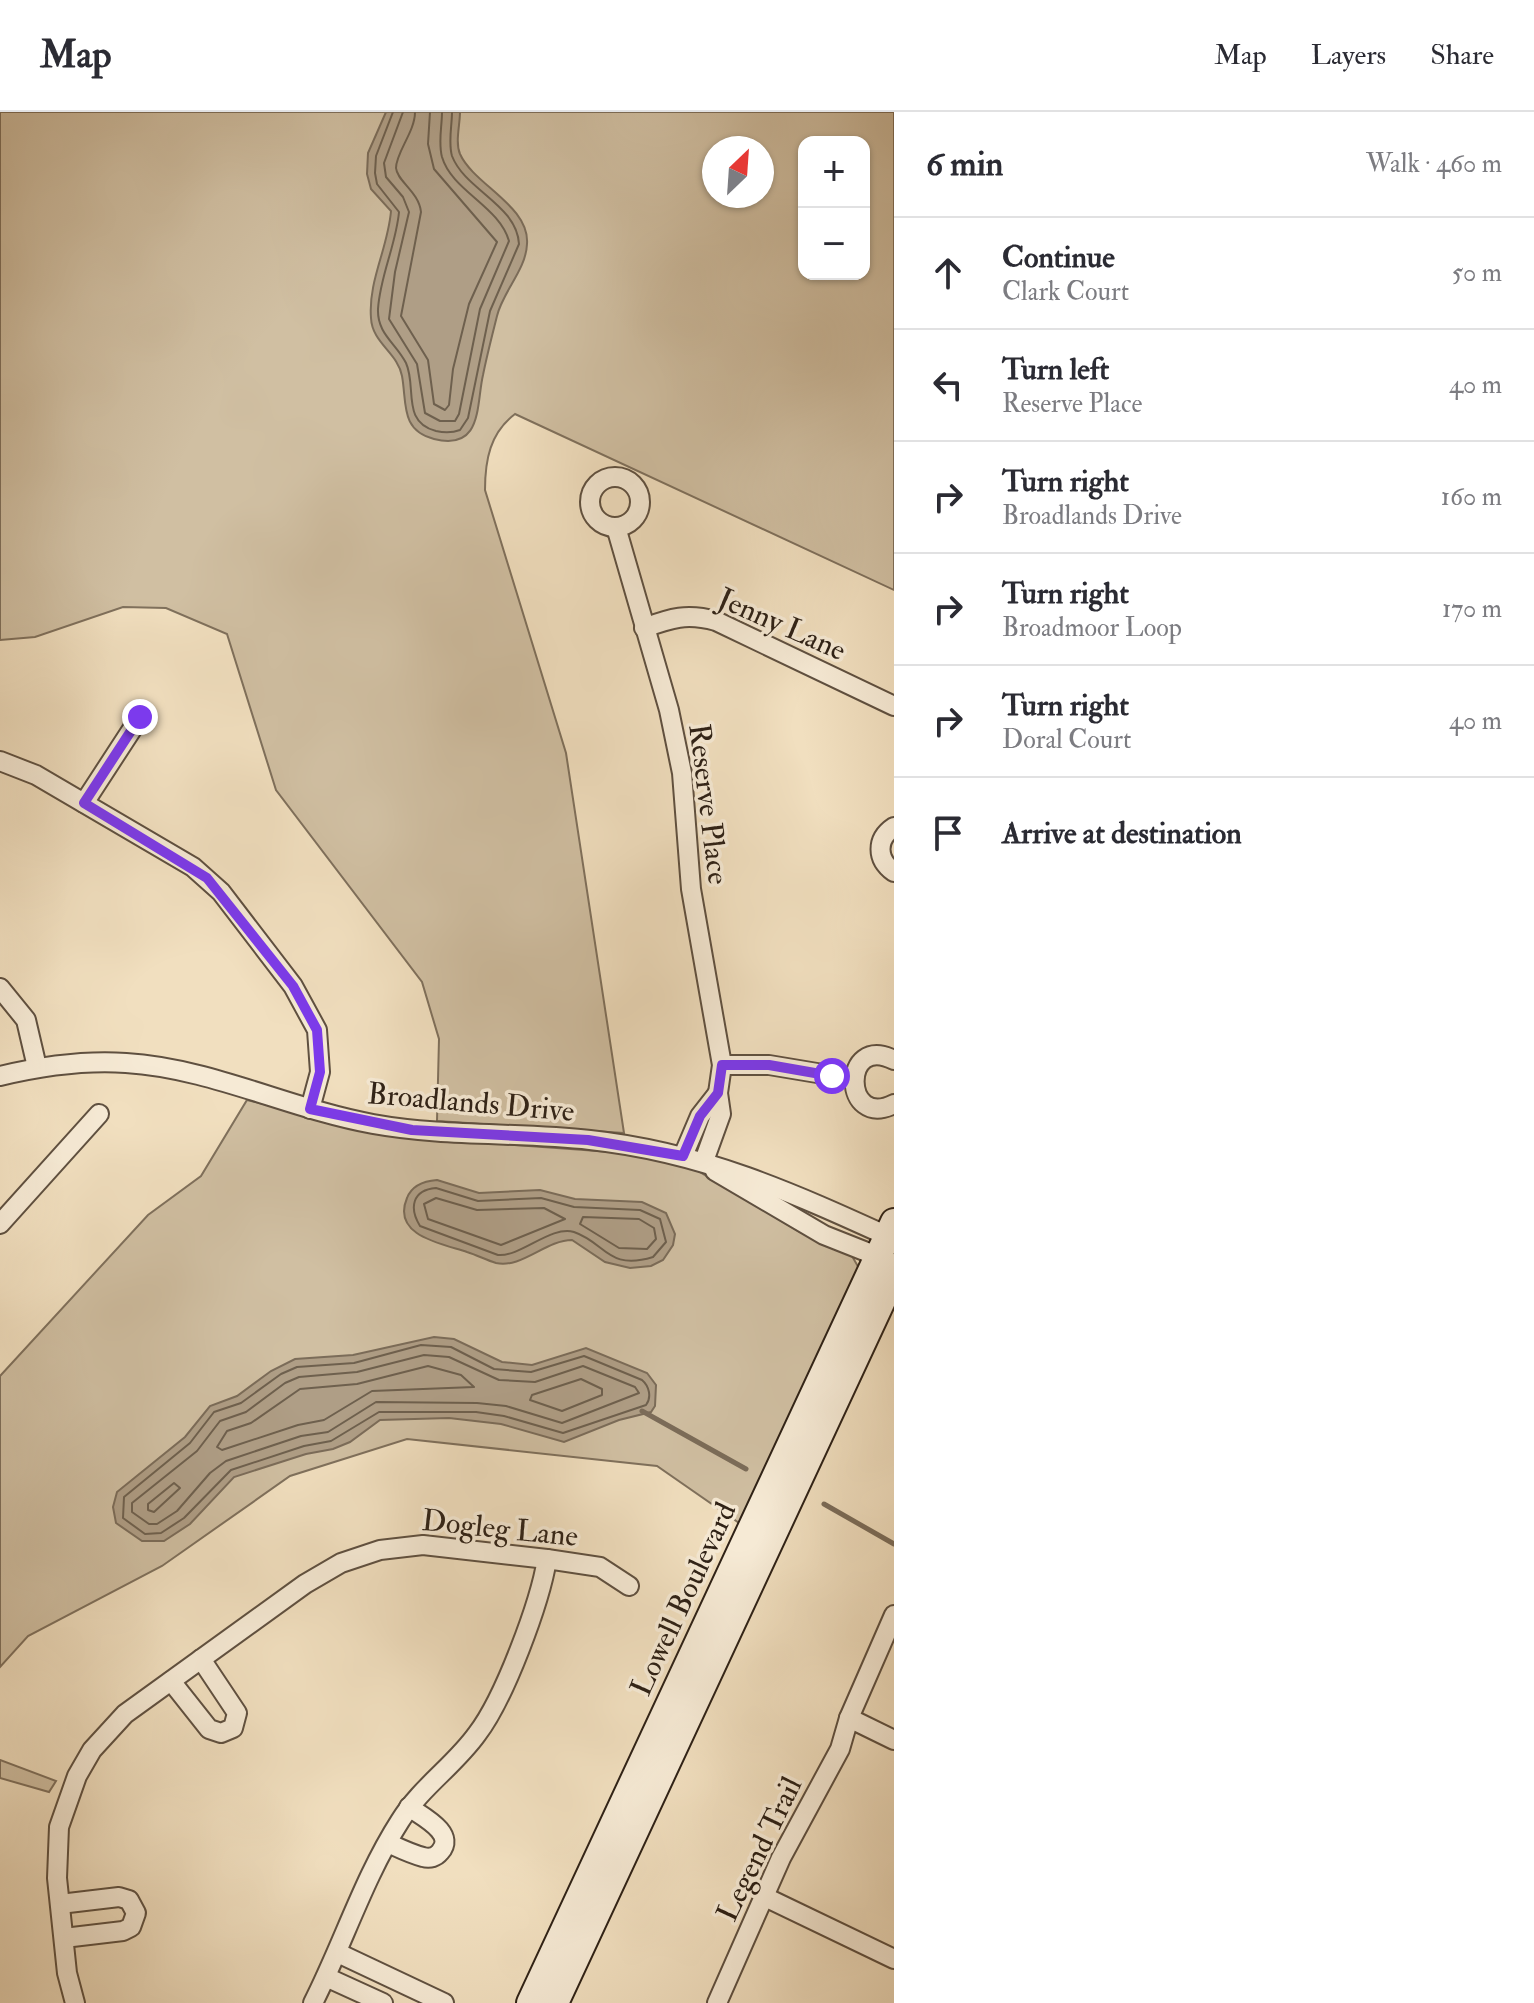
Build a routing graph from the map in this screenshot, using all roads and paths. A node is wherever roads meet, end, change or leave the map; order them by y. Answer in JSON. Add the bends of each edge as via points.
{"nodes":[{"id":1,"x":616,"y":527,"type":"dead end"},
{"id":2,"x":644,"y":628,"type":"junction"},
{"id":3,"x":894,"y":706,"type":"edge"},
{"id":4,"x":140,"y":717,"type":"dead end"},
{"id":5,"x":0,"y":761,"type":"edge"},
{"id":6,"x":84,"y":803,"type":"junction"},
{"id":7,"x":894,"y":827,"type":"edge"},
{"id":8,"x":894,"y":872,"type":"edge"},
{"id":9,"x":0,"y":988,"type":"edge"},
{"id":10,"x":894,"y":1060,"type":"edge"},
{"id":11,"x":722,"y":1065,"type":"junction"},
{"id":12,"x":37,"y":1067,"type":"junction"},
{"id":13,"x":0,"y":1076,"type":"edge"},
{"id":14,"x":853,"y":1079,"type":"junction"},
{"id":15,"x":718,"y":1093,"type":"junction"},
{"id":16,"x":894,"y":1104,"type":"edge"},
{"id":17,"x":310,"y":1109,"type":"junction"},
{"id":18,"x":99,"y":1114,"type":"dead end"},
{"id":19,"x":683,"y":1156,"type":"junction"},
{"id":20,"x":704,"y":1161,"type":"junction"},
{"id":21,"x":0,"y":1224,"type":"edge"},
{"id":22,"x":890,"y":1249,"type":"edge"},
{"id":23,"x":547,"y":1559,"type":"junction"},
{"id":24,"x":629,"y":1586,"type":"dead end"},
{"id":25,"x":894,"y":1615,"type":"edge"},
{"id":26,"x":201,"y":1659,"type":"junction"},
{"id":27,"x":171,"y":1681,"type":"junction"},
{"id":28,"x":849,"y":1718,"type":"junction"},
{"id":29,"x":894,"y":1740,"type":"edge"},
{"id":30,"x":409,"y":1807,"type":"junction"},
{"id":31,"x":388,"y":1843,"type":"junction"},
{"id":32,"x":765,"y":1897,"type":"junction"},
{"id":33,"x":60,"y":1904,"type":"junction"},
{"id":34,"x":64,"y":1938,"type":"junction"},
{"id":35,"x":338,"y":1953,"type":"junction"},
{"id":36,"x":894,"y":1959,"type":"edge"},
{"id":37,"x":326,"y":1977,"type":"junction"},
{"id":38,"x":75,"y":2003,"type":"edge"},
{"id":39,"x":313,"y":2003,"type":"edge"},
{"id":40,"x":383,"y":2003,"type":"edge"},
{"id":41,"x":444,"y":2003,"type":"edge"},
{"id":42,"x":530,"y":2003,"type":"edge"},
{"id":43,"x":555,"y":2003,"type":"edge"},
{"id":44,"x":717,"y":2003,"type":"edge"}],
"edges":[{"from":1,"to":2,"type":"street","name":"Reserve Place"},
{"from":2,"to":3,"type":"street","name":"Jenny Lane","via":[[693,615],[716,621]]},
{"from":2,"to":11,"type":"street","name":"Reserve Place","via":[[682,773],[691,889]]},
{"from":4,"to":6,"type":"street"},
{"from":5,"to":6,"type":"street"},
{"from":6,"to":17,"type":"street","via":[[207,878],[293,986],[317,1030],[320,1072]]},
{"from":7,"to":8,"type":"street","via":[[882,837],[880,849],[882,861]]},
{"from":9,"to":12,"type":"street","via":[[26,1020]]},
{"from":10,"to":14,"type":"street","via":[[871,1057],[859,1065]]},
{"from":11,"to":14,"type":"street","via":[[769,1065]]},
{"from":11,"to":15,"type":"street","name":"Reserve Place"},
{"from":12,"to":13,"type":"street","name":"Broadlands Drive"},
{"from":12,"to":17,"type":"street","name":"Broadlands Drive","via":[[128,1063],[181,1072]]},
{"from":14,"to":16,"type":"street","via":[[856,1094],[866,1104]]},
{"from":15,"to":19,"type":"street","name":"Reserve Place","via":[[700,1116]]},
{"from":15,"to":20,"type":"street","name":"Reserve Place","via":[[721,1114]]},
{"from":17,"to":19,"type":"street","name":"Broadlands Drive","via":[[387,1126],[588,1140]]},
{"from":18,"to":21,"type":"street"},
{"from":19,"to":20,"type":"street","name":"Broadlands Drive"},
{"from":20,"to":22,"type":"street","name":"Broadlands Drive","via":[[829,1207]]},
{"from":20,"to":22,"type":"street","name":"Broadlands Drive","via":[[824,1235]]},
{"from":22,"to":42,"type":"main road","name":"Lowell Boulevard"},
{"from":22,"to":43,"type":"main road","name":"Lowell Boulevard"},
{"from":23,"to":24,"type":"street","name":"Dogleg Lane","via":[[600,1567]]},
{"from":23,"to":26,"type":"street","name":"Dogleg Lane","via":[[423,1545],[380,1550],[327,1570]]},
{"from":23,"to":30,"type":"street","via":[[542,1589],[491,1711],[477,1734]]},
{"from":25,"to":28,"type":"street","name":"Legend Trail"},
{"from":26,"to":27,"type":"street","name":"Dogleg Lane"},
{"from":26,"to":27,"type":"street","via":[[237,1713],[233,1728],[221,1733],[209,1729]]},
{"from":27,"to":33,"type":"street","name":"Dogleg Lane","via":[[110,1729],[77,1776],[59,1827]]},
{"from":28,"to":29,"type":"street"},
{"from":28,"to":32,"type":"street","name":"Legend Trail","via":[[840,1749]]},
{"from":30,"to":31,"type":"street"},
{"from":30,"to":31,"type":"street","via":[[439,1829],[443,1848],[425,1858]]},
{"from":31,"to":35,"type":"street"},
{"from":32,"to":36,"type":"street"},
{"from":32,"to":44,"type":"street","name":"Legend Trail"},
{"from":33,"to":34,"type":"street","name":"Dogleg Lane"},
{"from":33,"to":34,"type":"street","via":[[119,1897],[129,1900],[136,1913],[131,1927],[123,1931]]},
{"from":34,"to":38,"type":"street","name":"Dogleg Lane"},
{"from":35,"to":37,"type":"street"},
{"from":35,"to":41,"type":"street"},
{"from":37,"to":39,"type":"street"},
{"from":37,"to":40,"type":"street"}]}
